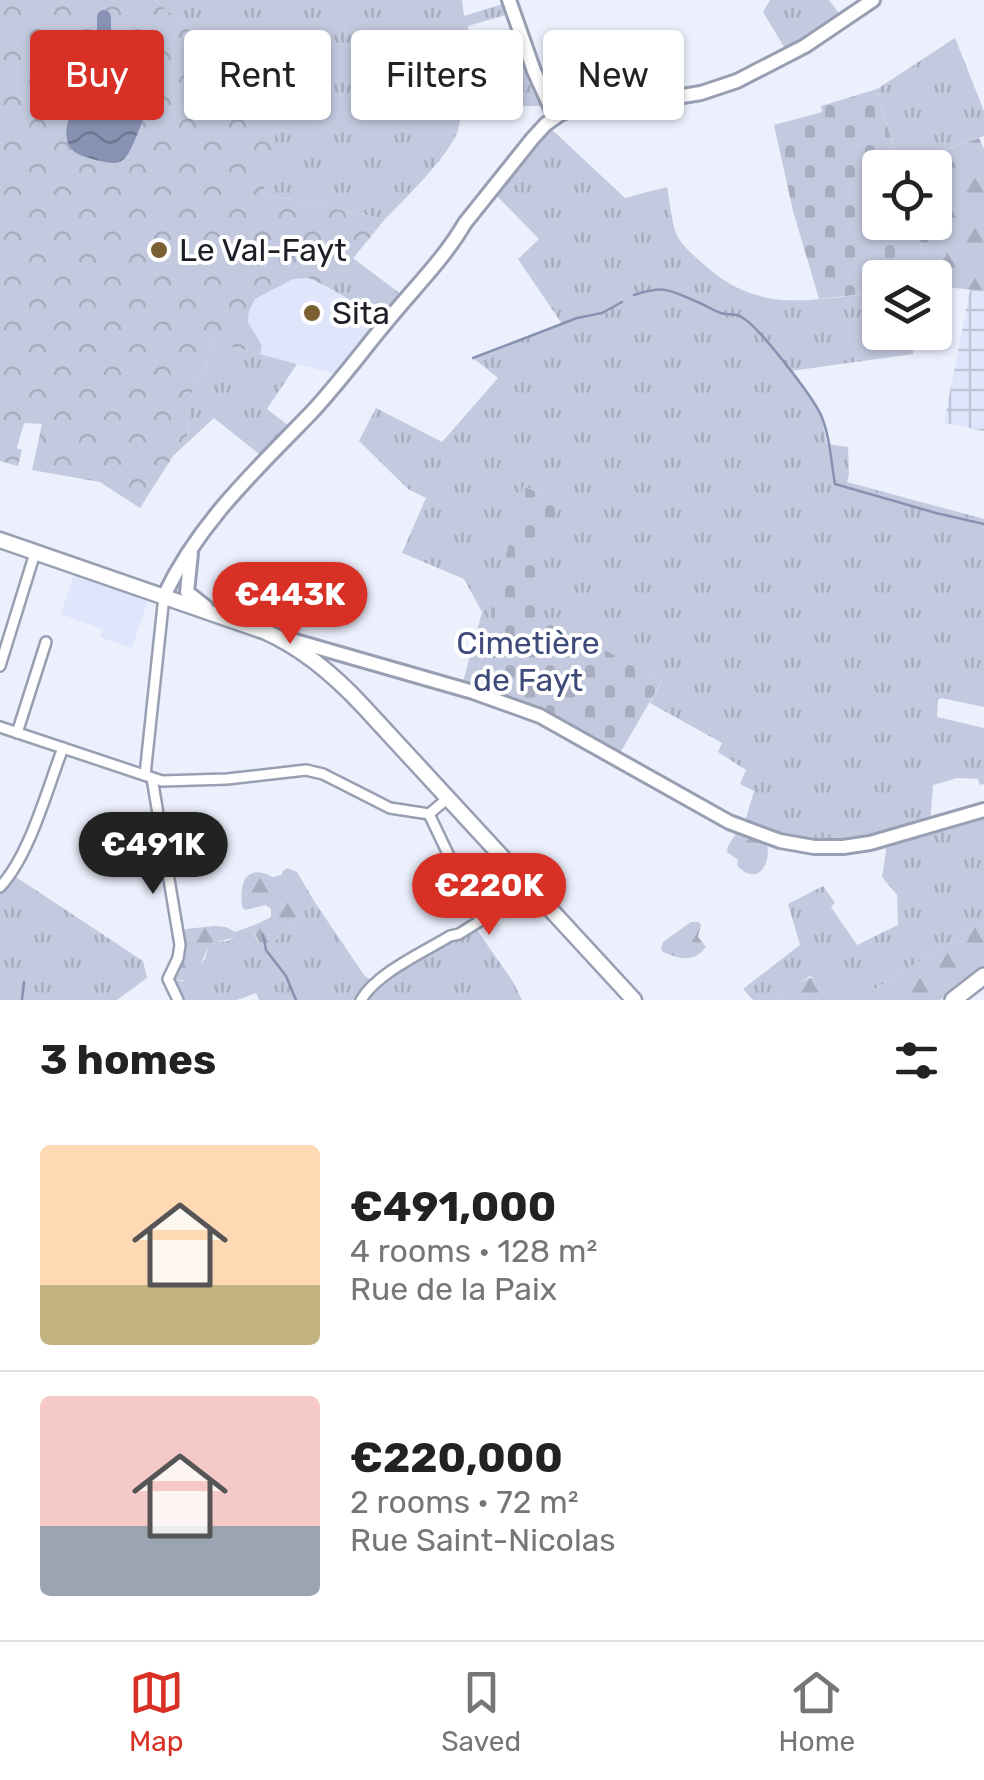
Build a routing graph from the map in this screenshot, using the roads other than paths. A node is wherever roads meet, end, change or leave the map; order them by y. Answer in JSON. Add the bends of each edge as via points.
{"nodes":[{"id":1,"x":509,"y":0,"type":"edge"},
{"id":2,"x":873,"y":0,"type":"edge"},
{"id":3,"x":543,"y":91,"type":"edge"},
{"id":4,"x":684,"y":96,"type":"edge"},
{"id":5,"x":553,"y":120,"type":"edge"},
{"id":6,"x":0,"y":540,"type":"edge"},
{"id":7,"x":194,"y":543,"type":"junction"},
{"id":8,"x":35,"y":552,"type":"junction"},
{"id":9,"x":164,"y":596,"type":"junction"},
{"id":10,"x":212,"y":612,"type":"junction"},
{"id":11,"x":46,"y":642,"type":"dead end"},
{"id":12,"x":311,"y":655,"type":"junction"},
{"id":13,"x":338,"y":657,"type":"junction"},
{"id":14,"x":0,"y":666,"type":"edge"},
{"id":15,"x":344,"y":686,"type":"junction"},
{"id":16,"x":0,"y":727,"type":"edge"},
{"id":17,"x":18,"y":733,"type":"junction"},
{"id":18,"x":63,"y":748,"type":"junction"},
{"id":19,"x":149,"y":777,"type":"junction"},
{"id":20,"x":448,"y":798,"type":"junction"},
{"id":21,"x":984,"y":810,"type":"edge"},
{"id":22,"x":429,"y":814,"type":"junction"},
{"id":23,"x":0,"y":887,"type":"edge"},
{"id":24,"x":984,"y":976,"type":"edge"},
{"id":25,"x":178,"y":1000,"type":"edge"},
{"id":26,"x":361,"y":1000,"type":"edge"},
{"id":27,"x":634,"y":1000,"type":"edge"},
{"id":28,"x":952,"y":1000,"type":"edge"}],
"edges":[{"from":1,"to":3,"type":"street"},
{"from":2,"to":4,"type":"street","via":[[737,82]]},
{"from":5,"to":7,"type":"street","via":[[336,384]]},
{"from":6,"to":8,"type":"main road"},
{"from":7,"to":9,"type":"street"},
{"from":7,"to":10,"type":"street","via":[[186,592]]},
{"from":8,"to":9,"type":"main road"},
{"from":8,"to":14,"type":"street"},
{"from":9,"to":10,"type":"main road"},
{"from":9,"to":19,"type":"street"},
{"from":10,"to":12,"type":"main road"},
{"from":11,"to":17,"type":"street"},
{"from":12,"to":13,"type":"street"},
{"from":12,"to":15,"type":"main road"},
{"from":13,"to":15,"type":"street","via":[[332,669]]},
{"from":13,"to":21,"type":"street","via":[[540,716],[729,822],[780,842],[843,848]]},
{"from":15,"to":20,"type":"main road"},
{"from":16,"to":17,"type":"street"},
{"from":17,"to":18,"type":"street"},
{"from":18,"to":19,"type":"street"},
{"from":18,"to":23,"type":"street","via":[[22,852]]},
{"from":19,"to":22,"type":"street","via":[[227,779],[306,770],[398,810]]},
{"from":19,"to":25,"type":"street","via":[[180,945],[168,979]]},
{"from":20,"to":22,"type":"street"},
{"from":20,"to":27,"type":"main road"},
{"from":22,"to":26,"type":"street","via":[[480,921],[374,984]]},
{"from":24,"to":28,"type":"highway"}]}
